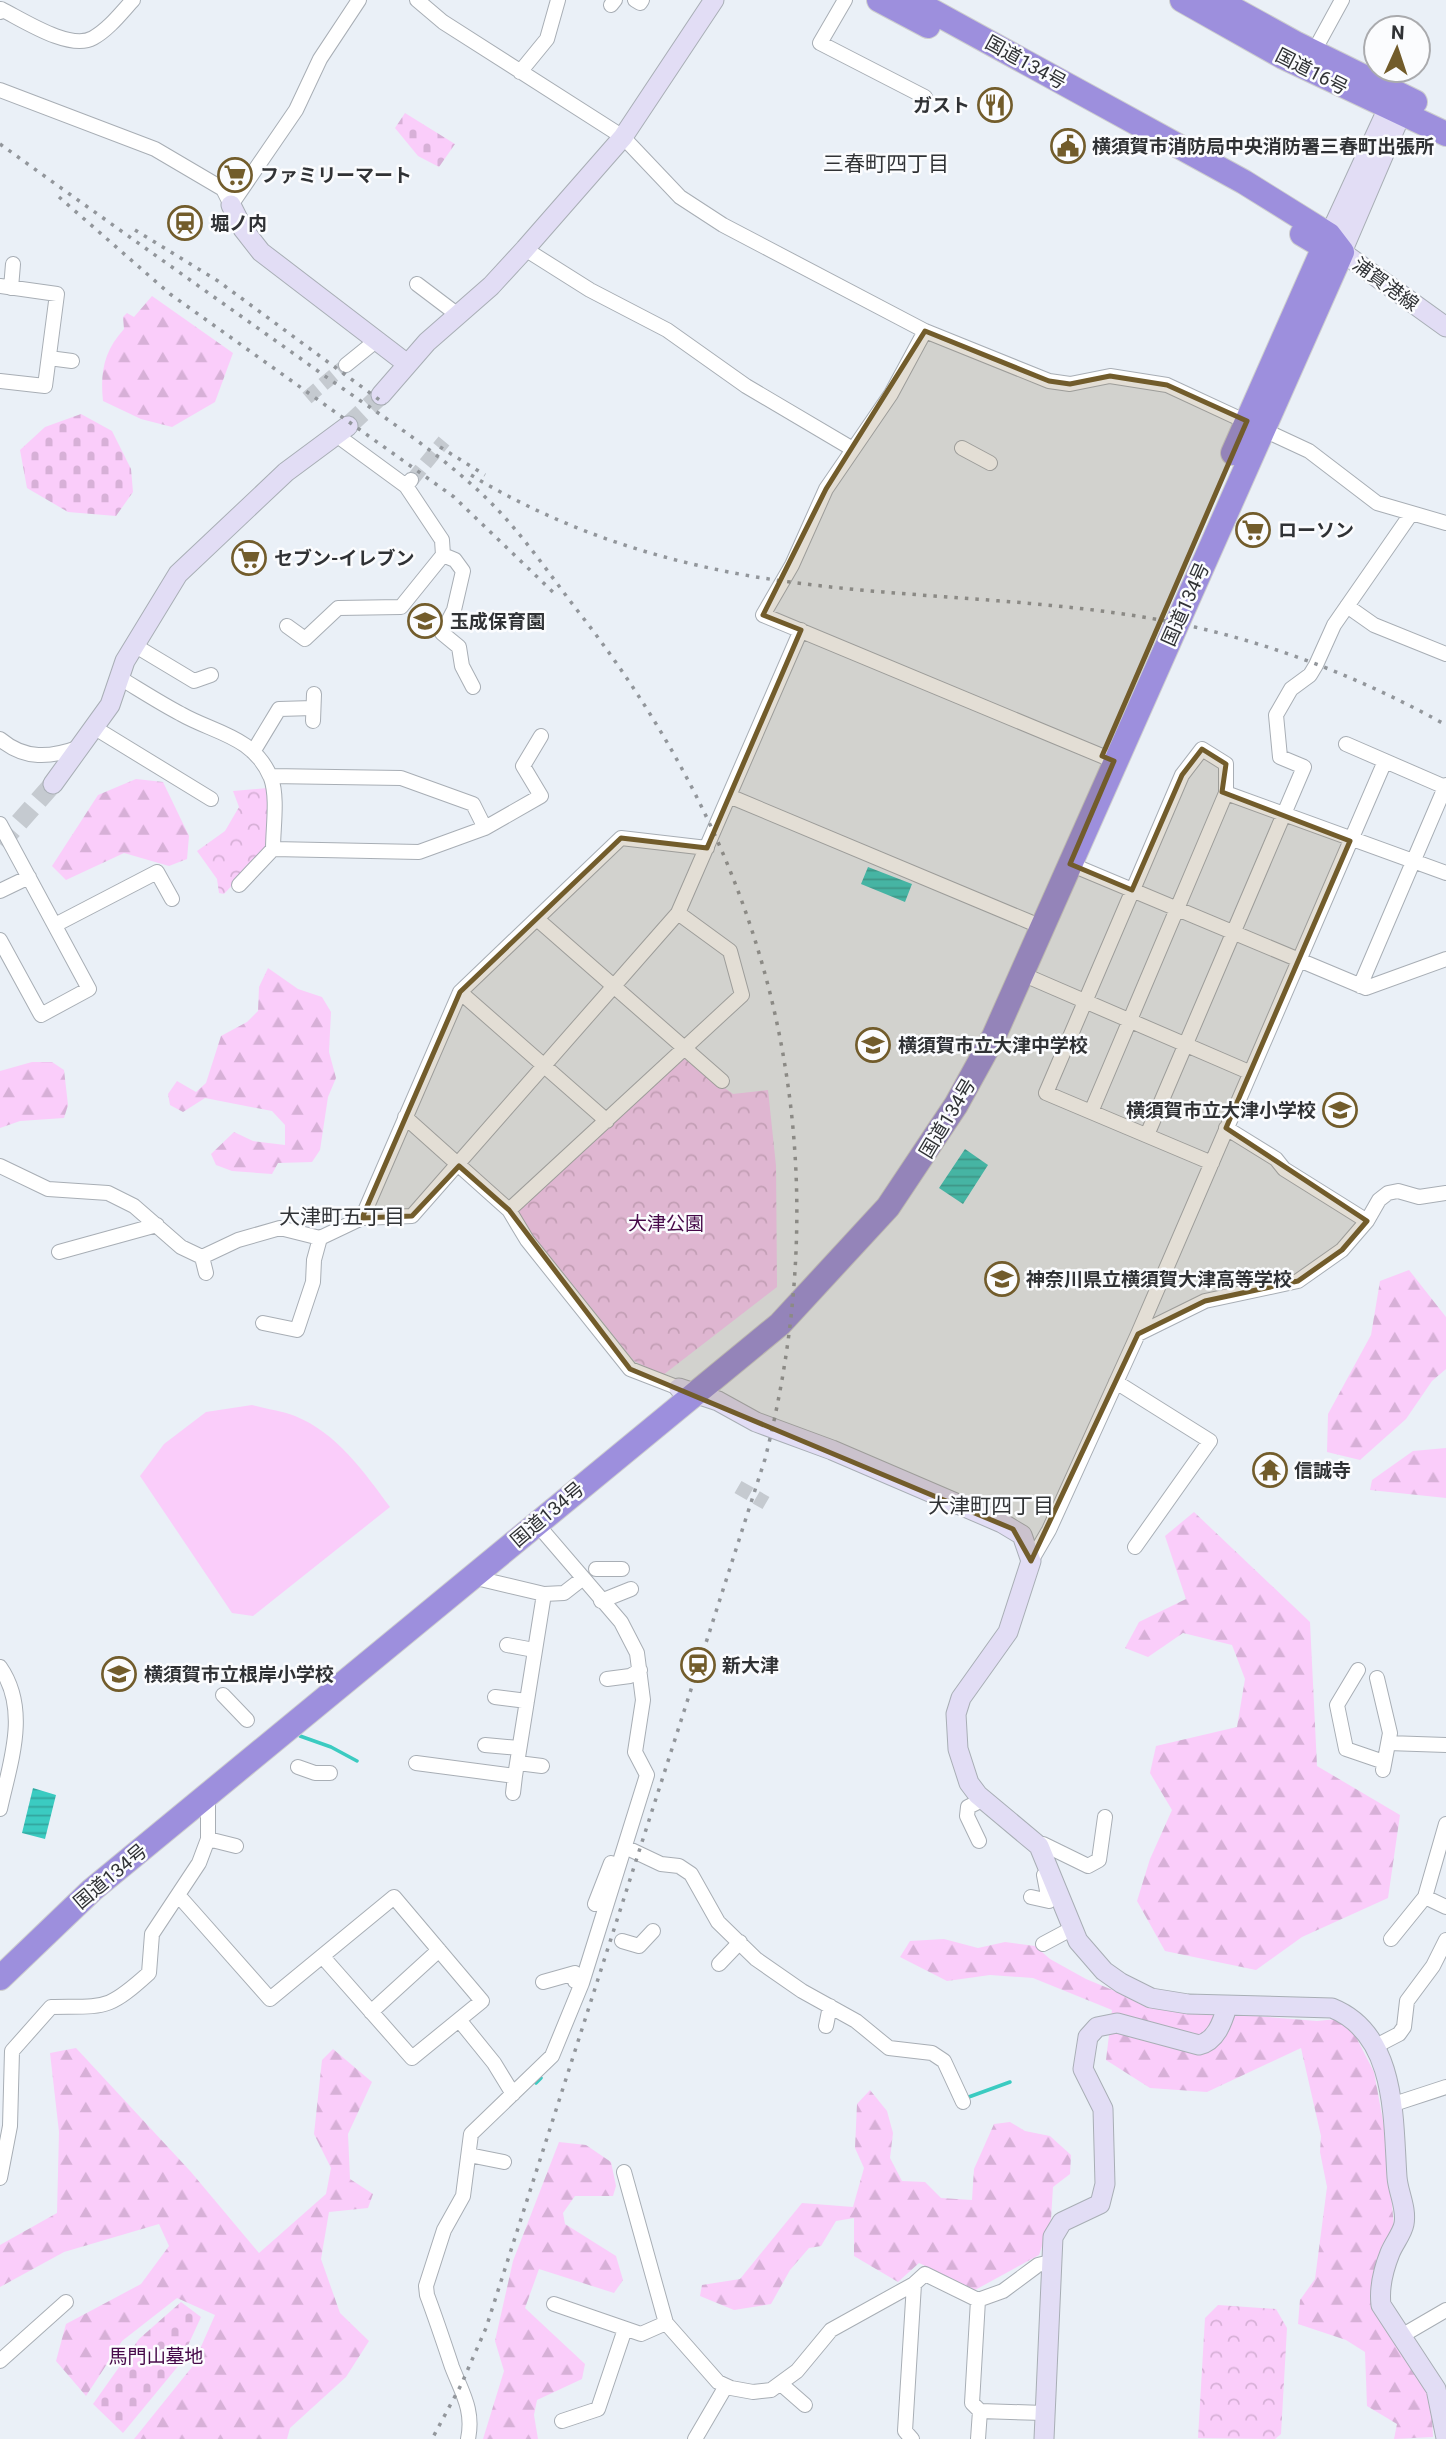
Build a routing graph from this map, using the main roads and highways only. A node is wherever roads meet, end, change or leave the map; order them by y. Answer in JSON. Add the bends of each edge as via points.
{"nodes":[{"id":1,"x":879,"y":0,"type":"edge"},
{"id":2,"x":912,"y":0,"type":"edge"},
{"id":3,"x":1182,"y":0,"type":"edge"},
{"id":4,"x":1217,"y":0,"type":"edge"},
{"id":5,"x":1396,"y":106,"type":"junction"},
{"id":6,"x":1446,"y":115,"type":"edge"},
{"id":7,"x":1446,"y":134,"type":"edge"},
{"id":8,"x":1332,"y":245,"type":"junction"},
{"id":9,"x":1108,"y":758,"type":"junction"},
{"id":10,"x":687,"y":1390,"type":"junction"},
{"id":11,"x":0,"y":1956,"type":"edge"},
{"id":12,"x":0,"y":1978,"type":"edge"}],
"edges":[{"from":1,"to":8,"type":"highway","name":"国道134号"},
{"from":2,"to":8,"type":"highway","name":"国道134号","via":[[1244,182]]},
{"from":3,"to":5,"type":"highway","name":"国道16号","via":[[1283,57]]},
{"from":4,"to":5,"type":"highway","name":"国道16号","via":[[1313,52]]},
{"from":5,"to":6,"type":"highway","name":"国道16号"},
{"from":5,"to":7,"type":"highway","name":"国道16号"},
{"from":8,"to":9,"type":"highway","name":"国道134号"},
{"from":9,"to":10,"type":"highway","name":"国道134号","via":[[945,1099],[878,1197],[771,1314]]},
{"from":9,"to":10,"type":"highway","name":"国道134号","via":[[1070,864],[994,1036],[956,1105],[888,1207],[780,1324]]},
{"from":10,"to":11,"type":"highway","name":"国道134号","via":[[82,1879]]},
{"from":10,"to":12,"type":"highway","name":"国道134号","via":[[472,1577],[92,1890]]}]}
